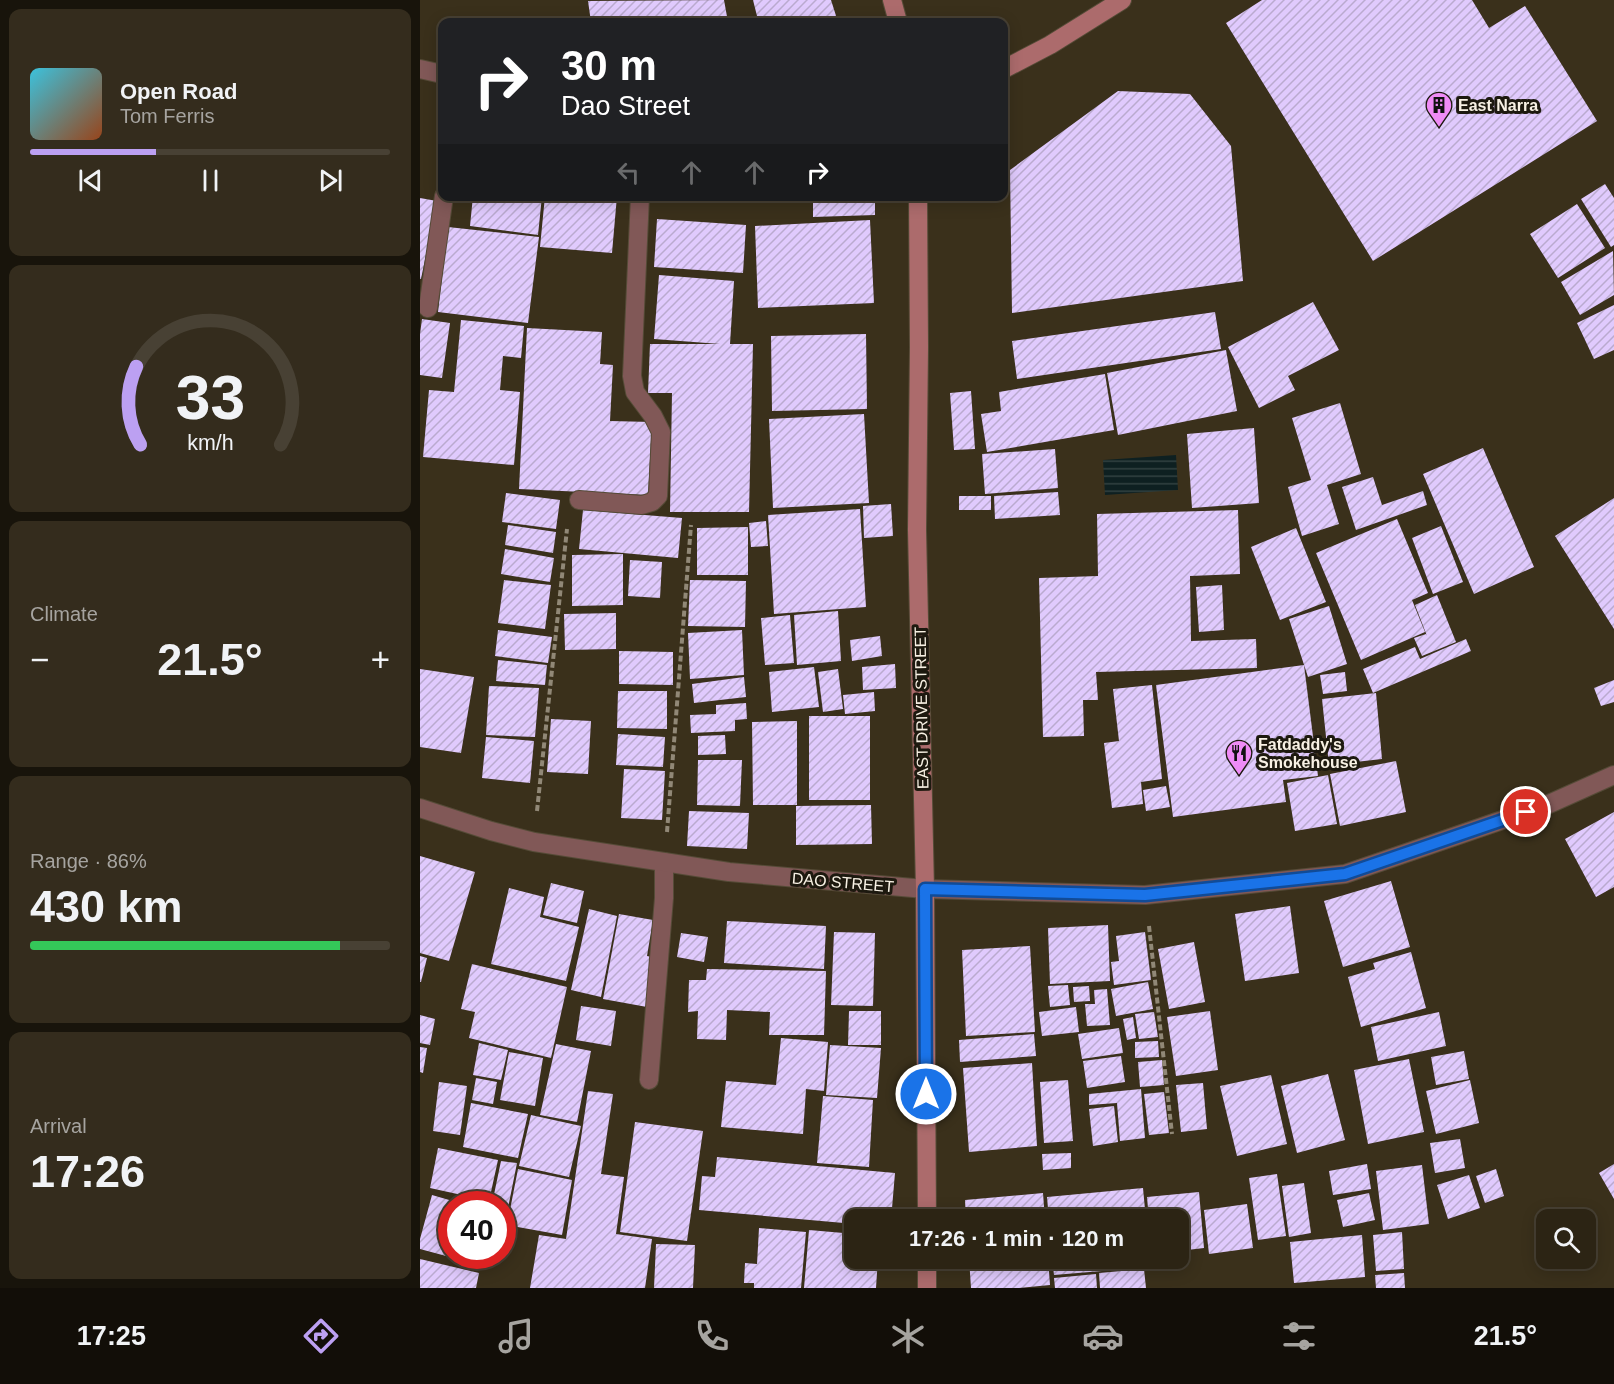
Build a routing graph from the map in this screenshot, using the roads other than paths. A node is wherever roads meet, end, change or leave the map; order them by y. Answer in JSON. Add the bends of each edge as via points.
{"nodes":[{"id":1,"x":892,"y":0,"type":"edge"},
{"id":2,"x":1122,"y":0,"type":"edge"},
{"id":3,"x":897,"y":18,"type":"edge"},
{"id":4,"x":1008,"y":67,"type":"edge"},
{"id":5,"x":420,"y":69,"type":"edge"},
{"id":6,"x":438,"y":73,"type":"edge"},
{"id":7,"x":443,"y":201,"type":"edge"},
{"id":8,"x":640,"y":201,"type":"edge"},
{"id":9,"x":918,"y":201,"type":"edge"},
{"id":10,"x":428,"y":308,"type":"dead end"},
{"id":11,"x":579,"y":500,"type":"dead end"},
{"id":12,"x":1614,"y":775,"type":"edge"},
{"id":13,"x":420,"y":808,"type":"edge"},
{"id":14,"x":664,"y":862,"type":"junction"},
{"id":15,"x":925,"y":889,"type":"junction"},
{"id":16,"x":650,"y":1080,"type":"dead end"},
{"id":17,"x":927,"y":1209,"type":"edge"},
{"id":18,"x":927,"y":1269,"type":"edge"},
{"id":19,"x":927,"y":1288,"type":"edge"}],
"edges":[{"from":1,"to":3,"type":"street"},
{"from":2,"to":4,"type":"street"},
{"from":5,"to":6,"type":"street"},
{"from":7,"to":10,"type":"street"},
{"from":8,"to":11,"type":"street","via":[[632,376],[635,392],[661,432],[658,496],[642,505]]},
{"from":9,"to":15,"type":"street","name":"EAST DRIVE STREET","via":[[917,530]]},
{"from":12,"to":15,"type":"street","name":"DAO STREET","via":[[1549,804],[1345,874],[1145,895]]},
{"from":13,"to":14,"type":"street","name":"DAO STREET","via":[[534,842]]},
{"from":14,"to":15,"type":"street","name":"DAO STREET","via":[[729,872]]},
{"from":14,"to":16,"type":"street"},
{"from":15,"to":17,"type":"street","name":"EAST DRIVE STREET"},
{"from":18,"to":19,"type":"street"}]}
